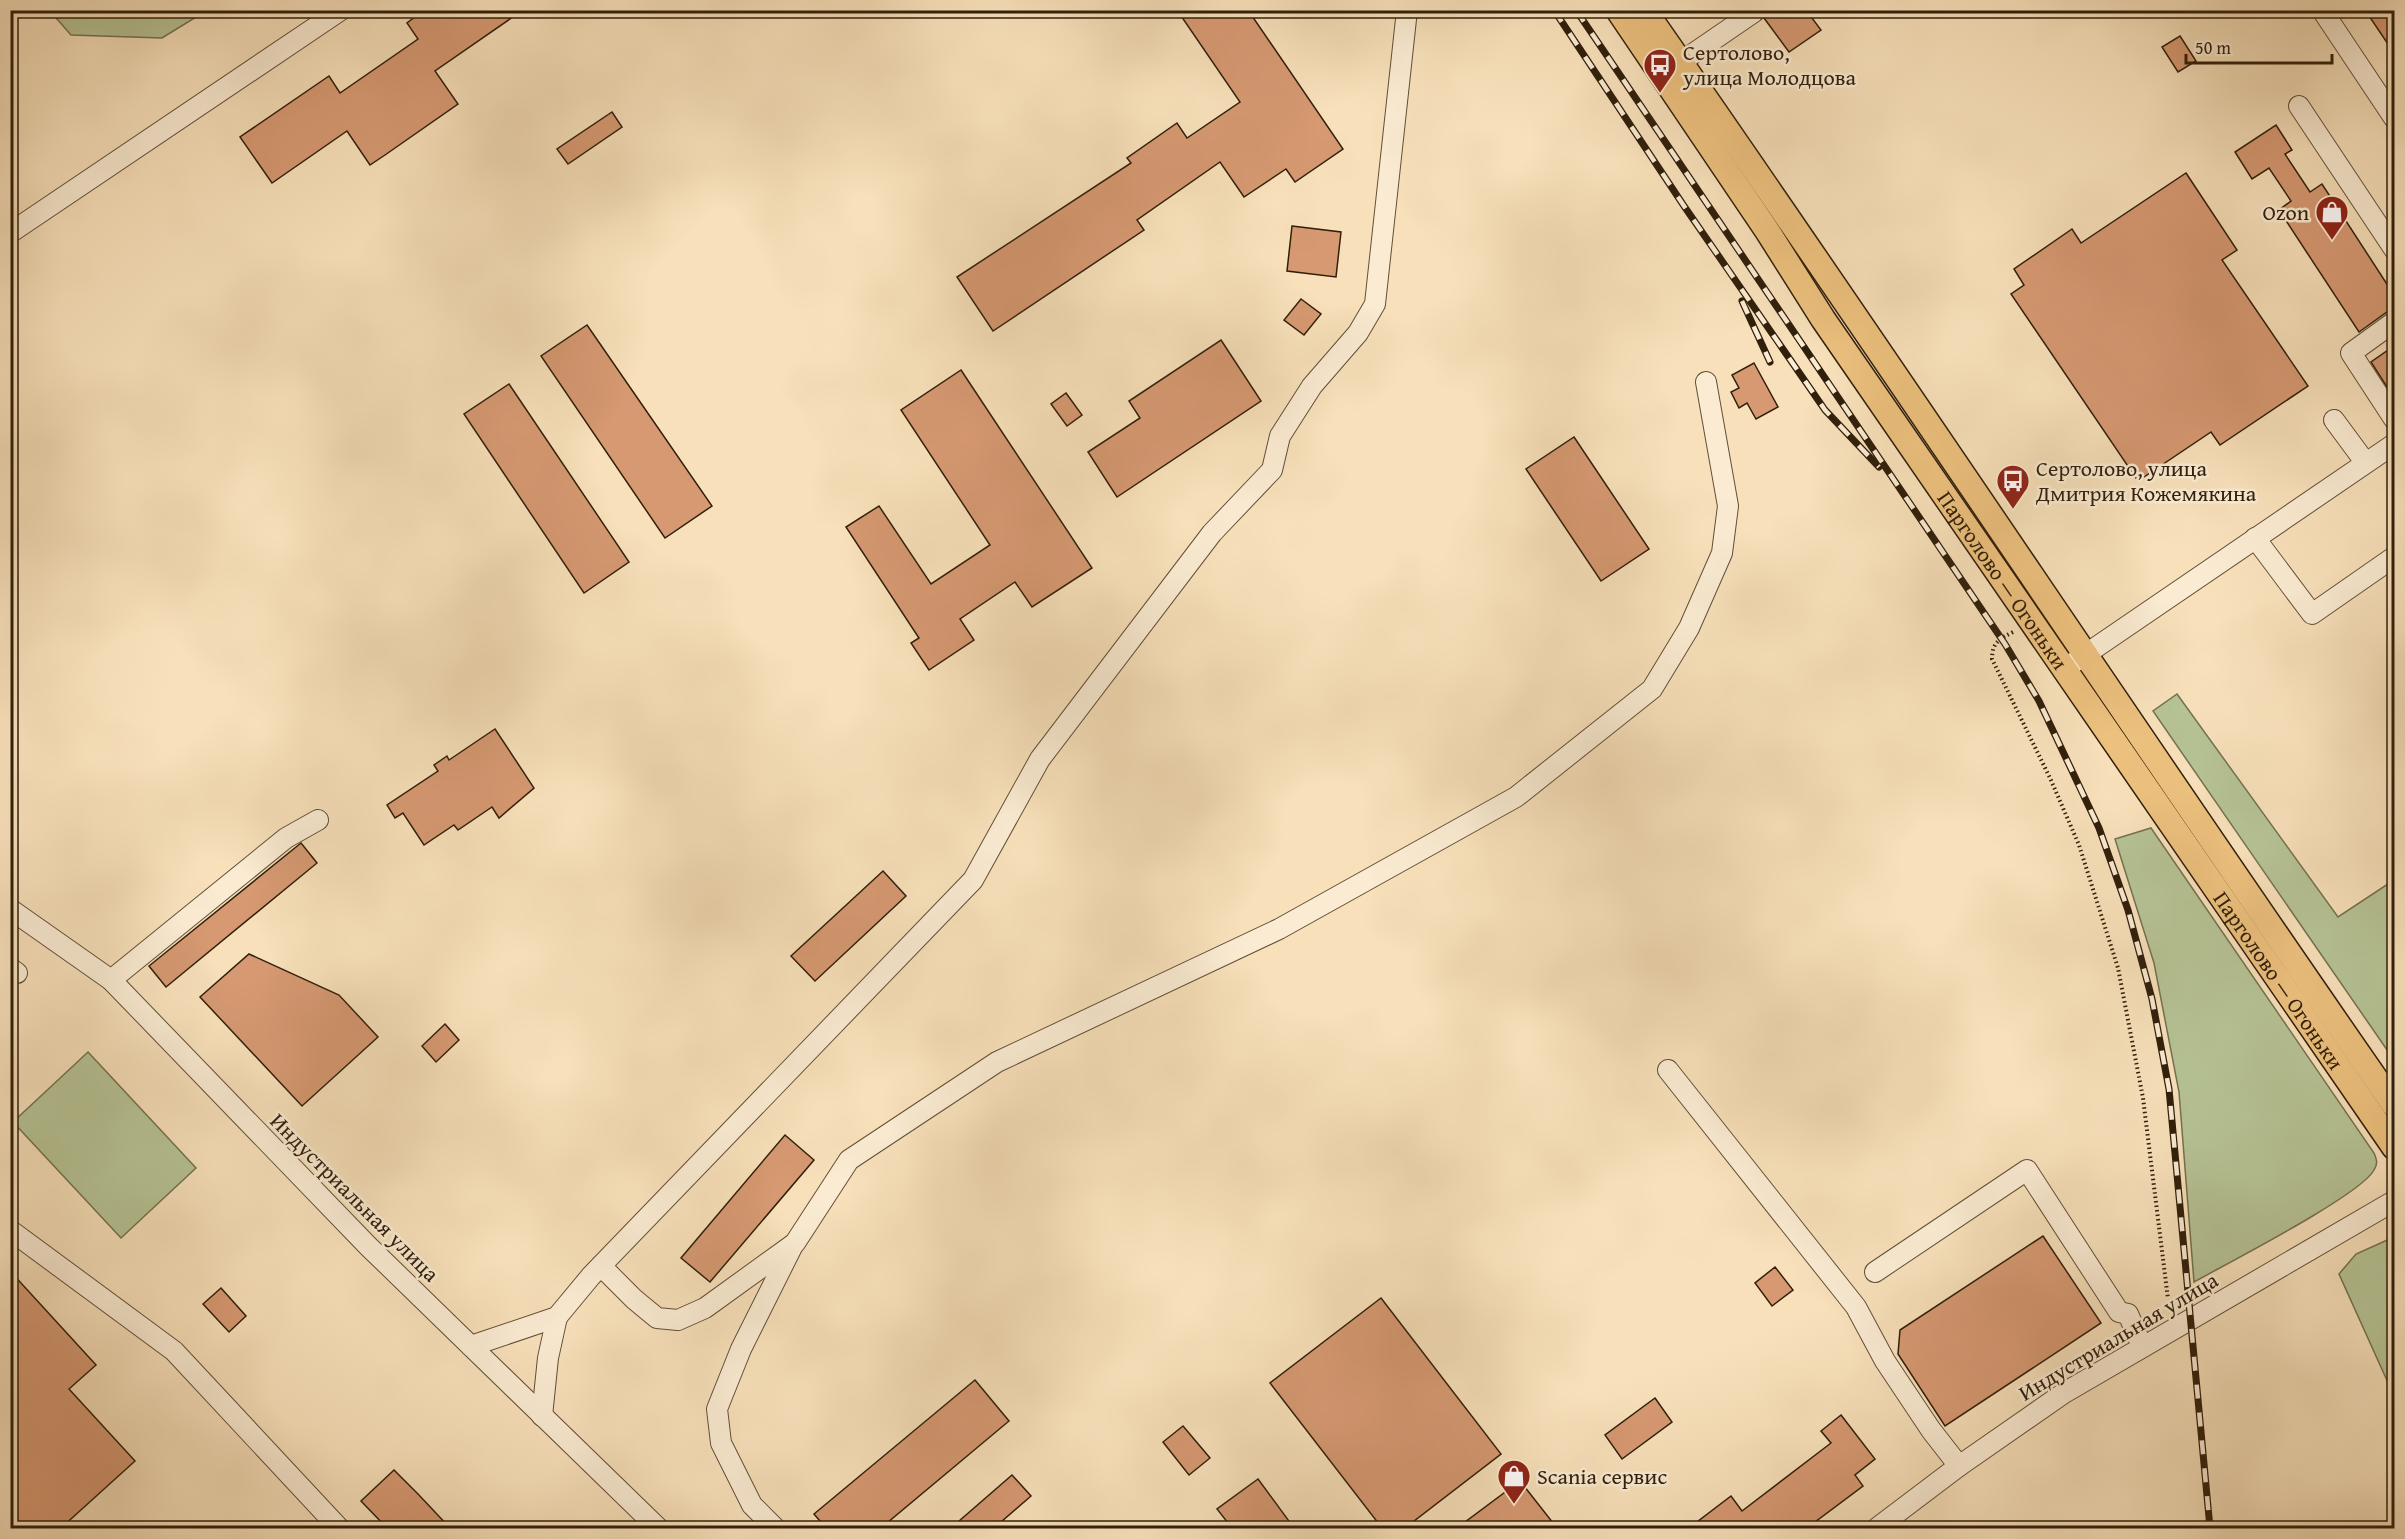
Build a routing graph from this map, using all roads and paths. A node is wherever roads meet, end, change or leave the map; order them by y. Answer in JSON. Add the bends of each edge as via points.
{"nodes":[{"id":1,"x":341,"y":10,"type":"edge"},
{"id":2,"x":1407,"y":10,"type":"edge"},
{"id":3,"x":1618,"y":10,"type":"edge"},
{"id":4,"x":1644,"y":10,"type":"edge"},
{"id":5,"x":2322,"y":10,"type":"edge"},
{"id":6,"x":1754,"y":12,"type":"edge"},
{"id":7,"x":1681,"y":62,"type":"junction"},
{"id":8,"x":2299,"y":106,"type":"dead end"},
{"id":9,"x":2394,"y":118,"type":"edge"},
{"id":10,"x":10,"y":233,"type":"edge"},
{"id":11,"x":2394,"y":249,"type":"edge"},
{"id":12,"x":2394,"y":322,"type":"edge"},
{"id":13,"x":1706,"y":382,"type":"dead end"},
{"id":14,"x":2394,"y":419,"type":"edge"},
{"id":15,"x":2334,"y":420,"type":"dead end"},
{"id":16,"x":2394,"y":444,"type":"edge"},
{"id":17,"x":2365,"y":462,"type":"junction"},
{"id":18,"x":2254,"y":538,"type":"junction"},
{"id":19,"x":2394,"y":558,"type":"edge"},
{"id":20,"x":2019,"y":629,"type":"dead end"},
{"id":21,"x":2085,"y":655,"type":"junction"},
{"id":22,"x":2064,"y":669,"type":"junction"},
{"id":23,"x":318,"y":820,"type":"dead end"},
{"id":24,"x":10,"y":909,"type":"edge"},
{"id":25,"x":111,"y":980,"type":"junction"},
{"id":26,"x":1668,"y":1070,"type":"dead end"},
{"id":27,"x":2394,"y":1105,"type":"edge"},
{"id":28,"x":2394,"y":1147,"type":"edge"},
{"id":29,"x":2394,"y":1201,"type":"edge"},
{"id":30,"x":10,"y":1230,"type":"edge"},
{"id":31,"x":795,"y":1243,"type":"junction"},
{"id":32,"x":602,"y":1266,"type":"junction"},
{"id":33,"x":1875,"y":1272,"type":"dead end"},
{"id":34,"x":2168,"y":1299,"type":"dead end"},
{"id":35,"x":557,"y":1317,"type":"junction"},
{"id":36,"x":471,"y":1346,"type":"junction"},
{"id":37,"x":2142,"y":1346,"type":"junction"},
{"id":38,"x":542,"y":1416,"type":"junction"},
{"id":39,"x":1959,"y":1466,"type":"junction"},
{"id":40,"x":339,"y":1528,"type":"edge"},
{"id":41,"x":658,"y":1528,"type":"edge"},
{"id":42,"x":775,"y":1528,"type":"edge"},
{"id":43,"x":1877,"y":1528,"type":"edge"}],
"edges":[{"from":1,"to":10,"type":"street"},
{"from":2,"to":32,"type":"street","via":[[1375,304],[1358,333],[1312,386],[1280,436],[1272,470],[1212,532],[1040,759],[973,880]]},
{"from":3,"to":22,"type":"main road","name":"Парголово — Огоньки","via":[[1823,319]]},
{"from":4,"to":7,"type":"main road","name":"Парголово — Огоньки"},
{"from":5,"to":9,"type":"street"},
{"from":6,"to":7,"type":"street"},
{"from":7,"to":21,"type":"main road","name":"Парголово — Огоньки"},
{"from":8,"to":11,"type":"street"},
{"from":12,"to":14,"type":"street","via":[[2351,353]]},
{"from":13,"to":31,"type":"street","via":[[1728,506],[1722,553],[1689,628],[1652,689],[1516,797],[1280,929],[997,1062],[849,1160]]},
{"from":15,"to":17,"type":"street"},
{"from":16,"to":17,"type":"street"},
{"from":17,"to":18,"type":"street"},
{"from":18,"to":19,"type":"street","via":[[2312,614]]},
{"from":18,"to":21,"type":"street"},
{"from":20,"to":34,"type":"path","via":[[1996,642],[1992,659],[2079,845],[2118,968],[2142,1098]]},
{"from":21,"to":22,"type":"street"},
{"from":21,"to":27,"type":"main road","name":"Парголово — Огоньки"},
{"from":22,"to":28,"type":"main road","name":"Парголово — Огоньки"},
{"from":23,"to":25,"type":"street","via":[[286,838]]},
{"from":24,"to":25,"type":"street","name":"Индустриальная улица"},
{"from":25,"to":36,"type":"street","name":"Индустриальная улица","via":[[368,1246]]},
{"from":26,"to":39,"type":"street","via":[[1856,1306],[1885,1361]]},
{"from":29,"to":37,"type":"street","name":"Индустриальная улица"},
{"from":30,"to":40,"type":"street","via":[[174,1351]]},
{"from":31,"to":32,"type":"street","via":[[705,1308],[678,1320],[657,1318]]},
{"from":31,"to":42,"type":"street","via":[[741,1349],[717,1409],[721,1443],[752,1504]]},
{"from":32,"to":35,"type":"street"},
{"from":33,"to":37,"type":"street","via":[[2027,1170],[2119,1312],[2128,1314]]},
{"from":35,"to":36,"type":"street"},
{"from":35,"to":38,"type":"street"},
{"from":36,"to":38,"type":"street","name":"Индустриальная улица"},
{"from":37,"to":39,"type":"street","name":"Индустриальная улица","via":[[2064,1393]]},
{"from":38,"to":41,"type":"street","name":"Индустриальная улица"},
{"from":39,"to":43,"type":"street","name":"Индустриальная улица"}]}
